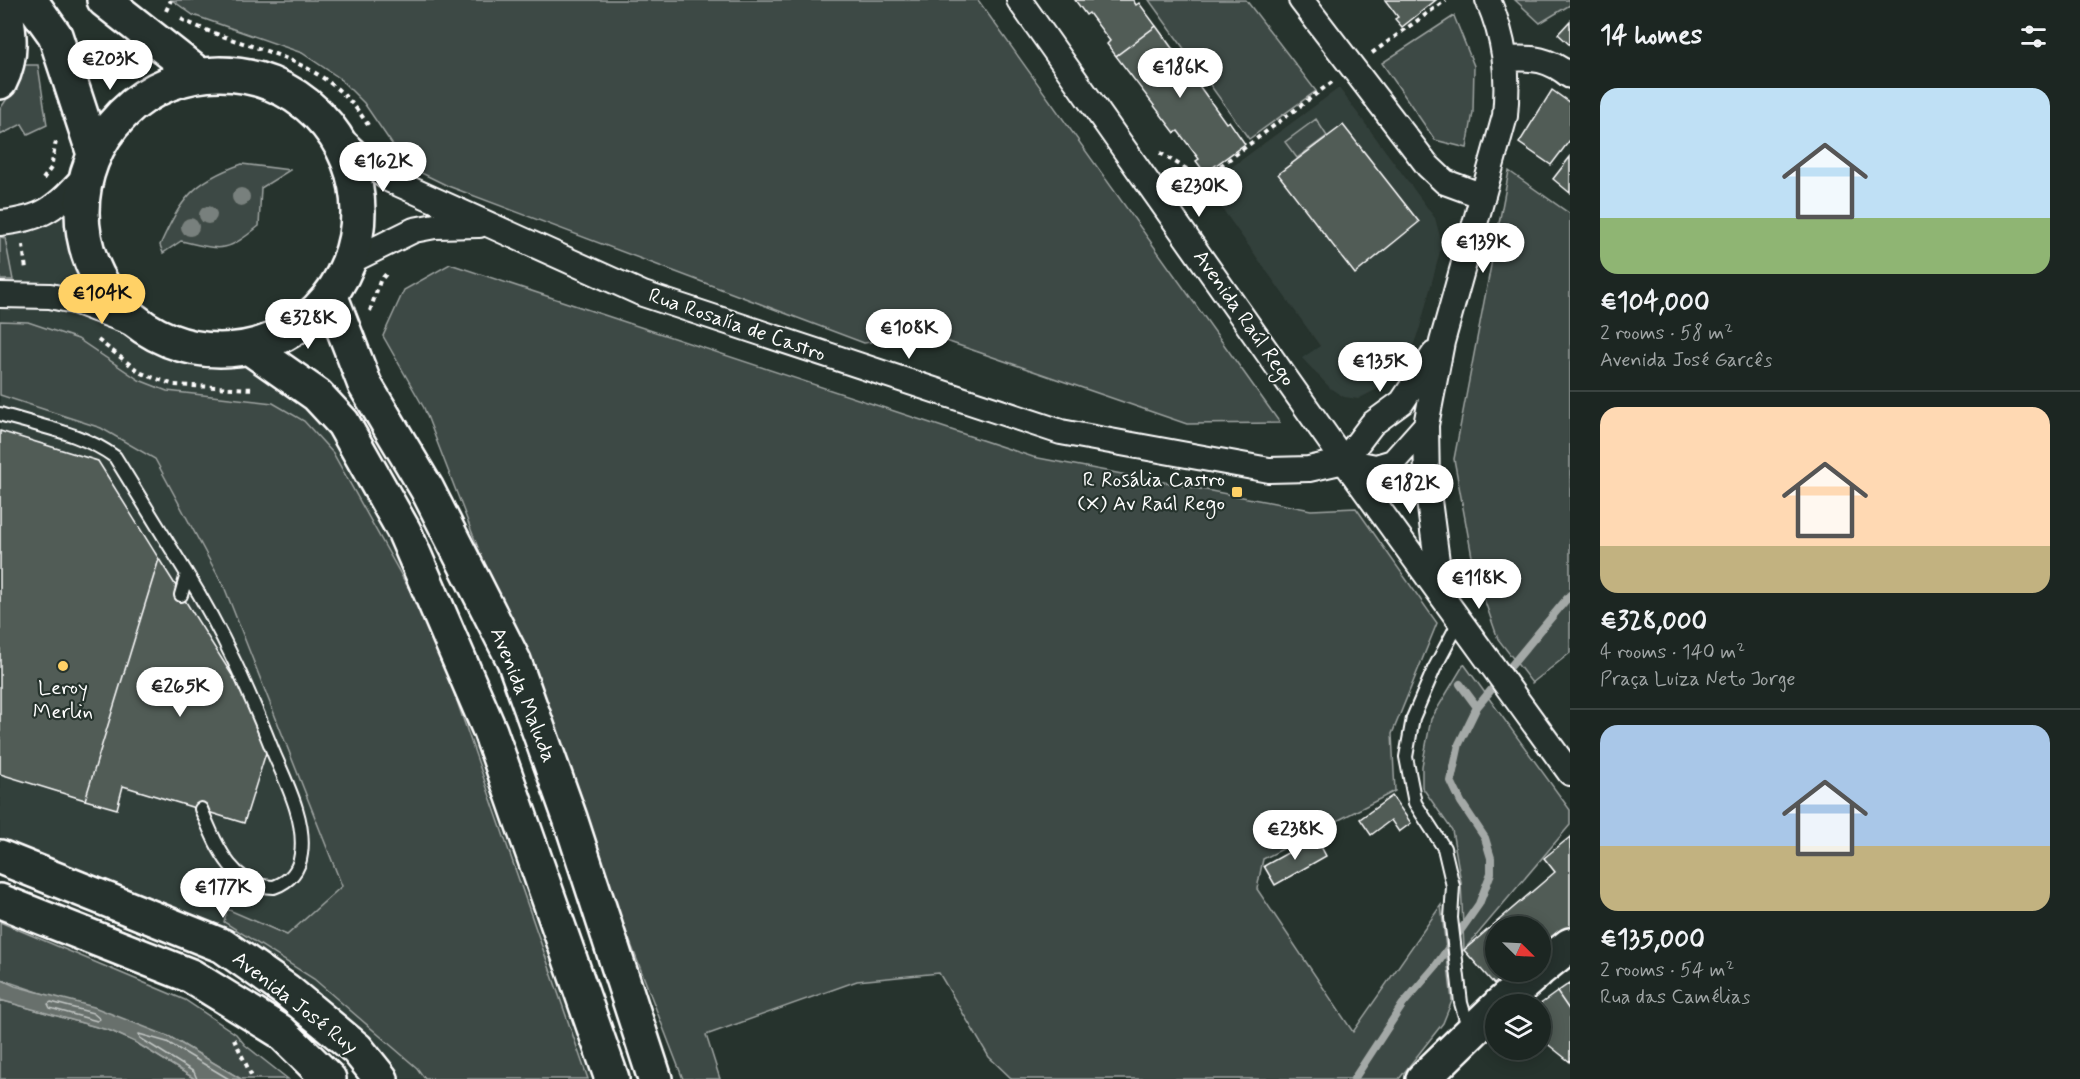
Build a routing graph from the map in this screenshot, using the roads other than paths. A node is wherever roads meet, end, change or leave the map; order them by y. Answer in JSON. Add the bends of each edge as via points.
{"nodes":[{"id":1,"x":4,"y":0,"type":"edge"},
{"id":2,"x":30,"y":0,"type":"edge"},
{"id":3,"x":104,"y":0,"type":"edge"},
{"id":4,"x":1019,"y":0,"type":"edge"},
{"id":5,"x":1301,"y":0,"type":"edge"},
{"id":6,"x":1488,"y":0,"type":"edge"},
{"id":7,"x":1507,"y":59,"type":"junction"},
{"id":8,"x":198,"y":74,"type":"junction"},
{"id":9,"x":1570,"y":76,"type":"edge"},
{"id":10,"x":0,"y":82,"type":"edge"},
{"id":11,"x":334,"y":132,"type":"junction"},
{"id":12,"x":90,"y":164,"type":"junction"},
{"id":13,"x":1483,"y":196,"type":"junction"},
{"id":14,"x":0,"y":223,"type":"edge"},
{"id":15,"x":488,"y":225,"type":"junction"},
{"id":16,"x":349,"y":262,"type":"junction"},
{"id":17,"x":0,"y":295,"type":"edge"},
{"id":18,"x":331,"y":297,"type":"junction"},
{"id":19,"x":140,"y":326,"type":"junction"},
{"id":20,"x":1442,"y":342,"type":"junction"},
{"id":21,"x":250,"y":348,"type":"junction"},
{"id":22,"x":0,"y":414,"type":"edge"},
{"id":23,"x":1426,"y":425,"type":"junction"},
{"id":24,"x":1344,"y":461,"type":"junction"},
{"id":25,"x":187,"y":574,"type":"junction"},
{"id":26,"x":1442,"y":594,"type":"junction"},
{"id":27,"x":181,"y":595,"type":"dead end"},
{"id":28,"x":1460,"y":620,"type":"junction"},
{"id":29,"x":1570,"y":772,"type":"edge"},
{"id":30,"x":201,"y":809,"type":"dead end"},
{"id":31,"x":0,"y":857,"type":"edge"},
{"id":32,"x":0,"y":901,"type":"edge"},
{"id":33,"x":1570,"y":945,"type":"edge"},
{"id":34,"x":1551,"y":960,"type":"edge"},
{"id":35,"x":1525,"y":982,"type":"edge"},
{"id":36,"x":1511,"y":994,"type":"edge"},
{"id":37,"x":1485,"y":1017,"type":"edge"},
{"id":38,"x":1469,"y":1031,"type":"junction"},
{"id":39,"x":329,"y":1079,"type":"edge"},
{"id":40,"x":381,"y":1079,"type":"edge"},
{"id":41,"x":612,"y":1079,"type":"edge"},
{"id":42,"x":655,"y":1079,"type":"edge"},
{"id":43,"x":1423,"y":1079,"type":"edge"}],
"edges":[{"from":1,"to":10,"type":"main road","via":[[11,39]]},
{"from":2,"to":12,"type":"main road","via":[[55,35]]},
{"from":3,"to":8,"type":"main road"},
{"from":4,"to":24,"type":"street","name":"Avenida Raúl Rego"},
{"from":5,"to":13,"type":"street","via":[[1428,166],[1445,182]]},
{"from":6,"to":7,"type":"street"},
{"from":7,"to":9,"type":"street","via":[[1538,58]]},
{"from":7,"to":13,"type":"street","via":[[1505,116]]},
{"from":8,"to":11,"type":"main road","via":[[237,74],[274,84],[308,104]]},
{"from":8,"to":12,"type":"main road","via":[[155,89],[119,116]]},
{"from":11,"to":15,"type":"street","name":"Rua Rosalía de Castro","via":[[390,180]]},
{"from":11,"to":16,"type":"main road","via":[[351,167],[360,206]]},
{"from":12,"to":14,"type":"street","via":[[56,207],[20,221]]},
{"from":12,"to":19,"type":"main road","via":[[81,218],[90,262],[111,299]]},
{"from":13,"to":20,"type":"street"},
{"from":15,"to":16,"type":"street","name":"Rua Rosalía de Castro","via":[[414,230]]},
{"from":15,"to":24,"type":"street","name":"Rua Rosalía de Castro","via":[[643,294],[1061,432],[1269,470],[1309,469]]},
{"from":16,"to":18,"type":"main road"},
{"from":17,"to":19,"type":"street","via":[[58,297]]},
{"from":18,"to":21,"type":"main road","via":[[287,334]]},
{"from":18,"to":42,"type":"main road","name":"Avenida Maluda","via":[[365,385],[427,489],[514,661]]},
{"from":19,"to":21,"type":"main road","via":[[184,346],[212,351]]},
{"from":20,"to":23,"type":"street"},
{"from":20,"to":24,"type":"street","via":[[1402,402],[1372,424]]},
{"from":21,"to":41,"type":"main road","via":[[317,395],[343,423],[404,531],[490,730]]},
{"from":22,"to":25,"type":"lane","via":[[87,441],[115,457]]},
{"from":23,"to":24,"type":"street","via":[[1393,462],[1376,467]]},
{"from":23,"to":26,"type":"street","via":[[1428,485]]},
{"from":24,"to":26,"type":"street","name":"Avenida Raúl Rego"},
{"from":25,"to":27,"type":"lane"},
{"from":25,"to":30,"type":"lane","via":[[218,622],[296,812],[302,853],[293,876],[285,883],[268,887],[249,884],[238,875],[213,837]]},
{"from":26,"to":28,"type":"street","name":"Avenida Raúl Rego"},
{"from":28,"to":29,"type":"street","name":"Avenida Raúl Rego"},
{"from":28,"to":38,"type":"lane","via":[[1413,718],[1406,757],[1415,803],[1444,848],[1453,886],[1451,918],[1461,1003]]},
{"from":31,"to":40,"type":"main road","name":"Avenida José Ruy","via":[[223,946],[286,990],[357,1049]]},
{"from":32,"to":39,"type":"main road","name":"Avenida José Ruy","via":[[191,976],[280,1031]]},
{"from":33,"to":34,"type":"main road"},
{"from":35,"to":36,"type":"main road"},
{"from":37,"to":38,"type":"main road"},
{"from":38,"to":43,"type":"main road"}]}
